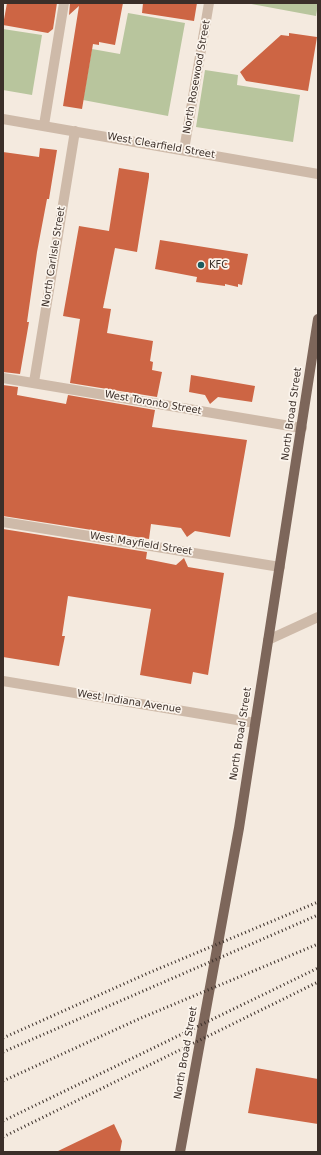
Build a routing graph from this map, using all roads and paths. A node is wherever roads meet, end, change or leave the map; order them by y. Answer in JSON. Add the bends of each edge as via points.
{"nodes":[{"id":1,"x":64,"y":3,"type":"edge"},
{"id":2,"x":209,"y":3,"type":"edge"},
{"id":3,"x":3,"y":119,"type":"edge"},
{"id":4,"x":44,"y":125,"type":"junction"},
{"id":5,"x":75,"y":131,"type":"junction"},
{"id":6,"x":184,"y":150,"type":"junction"},
{"id":7,"x":318,"y":174,"type":"edge"},
{"id":8,"x":318,"y":319,"type":"edge"},
{"id":9,"x":316,"y":350,"type":"edge"},
{"id":10,"x":3,"y":378,"type":"edge"},
{"id":11,"x":34,"y":382,"type":"junction"},
{"id":12,"x":302,"y":428,"type":"junction"},
{"id":13,"x":3,"y":522,"type":"edge"},
{"id":14,"x":280,"y":567,"type":"junction"},
{"id":15,"x":318,"y":617,"type":"edge"},
{"id":16,"x":268,"y":640,"type":"junction"},
{"id":17,"x":3,"y":681,"type":"edge"},
{"id":18,"x":255,"y":723,"type":"junction"},
{"id":19,"x":180,"y":1152,"type":"edge"}],
"edges":[{"from":1,"to":4,"type":"street"},
{"from":2,"to":6,"type":"street","name":"North Rosewood Street"},
{"from":3,"to":4,"type":"street","name":"West Clearfield Street"},
{"from":4,"to":5,"type":"street","name":"West Clearfield Street"},
{"from":5,"to":6,"type":"street","name":"West Clearfield Street"},
{"from":5,"to":11,"type":"street","name":"North Carlisle Street"},
{"from":6,"to":7,"type":"street","name":"West Clearfield Street"},
{"from":8,"to":9,"type":"main road","name":"North Broad Street"},
{"from":9,"to":12,"type":"main road","name":"North Broad Street"},
{"from":10,"to":11,"type":"street","name":"West Toronto Street"},
{"from":11,"to":12,"type":"street","name":"West Toronto Street"},
{"from":12,"to":14,"type":"main road","name":"North Broad Street"},
{"from":13,"to":14,"type":"street","name":"West Mayfield Street"},
{"from":14,"to":16,"type":"main road","name":"North Broad Street"},
{"from":15,"to":16,"type":"street"},
{"from":16,"to":18,"type":"main road","name":"North Broad Street"},
{"from":17,"to":18,"type":"street","name":"West Indiana Avenue"},
{"from":18,"to":19,"type":"main road","name":"North Broad Street","via":[[235,851]]}]}
